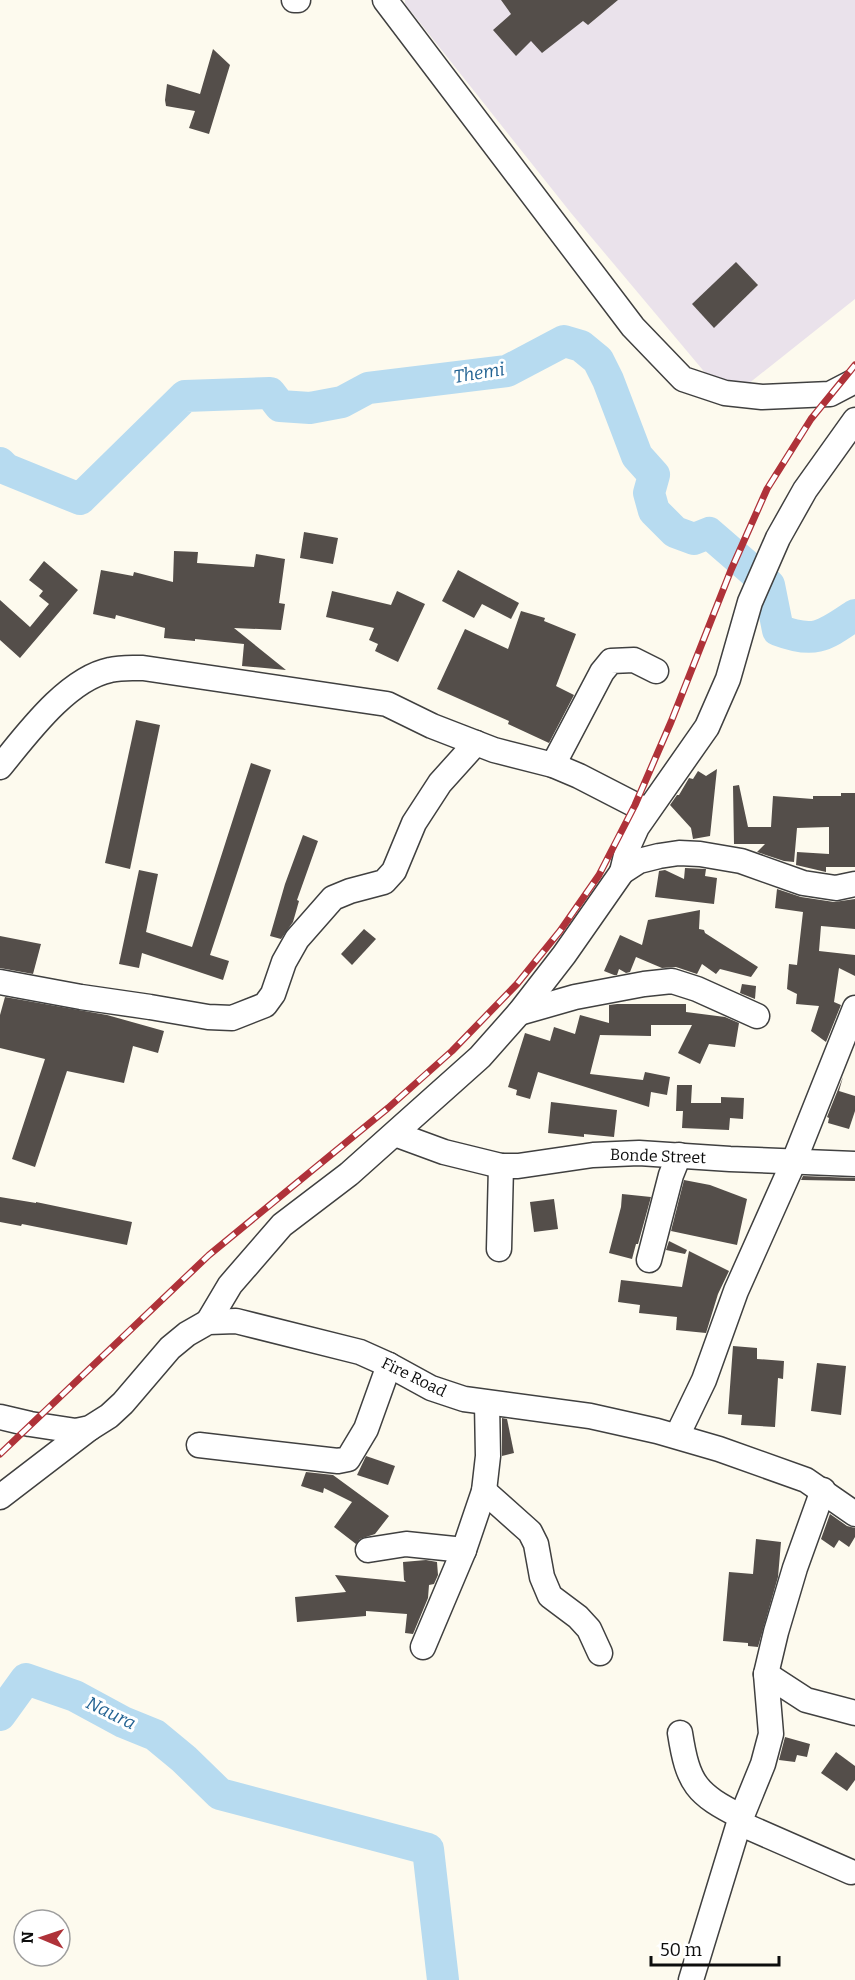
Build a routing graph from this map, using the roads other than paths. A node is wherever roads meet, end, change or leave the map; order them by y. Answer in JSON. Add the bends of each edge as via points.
{"nodes":[{"id":1,"x":385,"y":0,"type":"edge"},
{"id":2,"x":855,"y":381,"type":"edge"},
{"id":3,"x":855,"y":420,"type":"edge"},
{"id":4,"x":656,"y":671,"type":"dead end"},
{"id":5,"x":476,"y":743,"type":"junction"},
{"id":6,"x":553,"y":765,"type":"junction"},
{"id":7,"x":0,"y":767,"type":"edge"},
{"id":8,"x":647,"y":812,"type":"junction"},
{"id":9,"x":621,"y":872,"type":"junction"},
{"id":10,"x":855,"y":884,"type":"edge"},
{"id":11,"x":0,"y":982,"type":"edge"},
{"id":12,"x":855,"y":1008,"type":"edge"},
{"id":13,"x":519,"y":1013,"type":"junction"},
{"id":14,"x":757,"y":1016,"type":"dead end"},
{"id":15,"x":395,"y":1134,"type":"junction"},
{"id":16,"x":679,"y":1155,"type":"junction"},
{"id":17,"x":794,"y":1161,"type":"junction"},
{"id":18,"x":855,"y":1164,"type":"edge"},
{"id":19,"x":501,"y":1166,"type":"junction"},
{"id":20,"x":499,"y":1249,"type":"dead end"},
{"id":21,"x":649,"y":1260,"type":"dead end"},
{"id":22,"x":208,"y":1322,"type":"junction"},
{"id":23,"x":389,"y":1365,"type":"junction"},
{"id":24,"x":487,"y":1402,"type":"junction"},
{"id":25,"x":0,"y":1417,"type":"edge"},
{"id":26,"x":90,"y":1428,"type":"junction"},
{"id":27,"x":677,"y":1436,"type":"junction"},
{"id":28,"x":199,"y":1445,"type":"dead end"},
{"id":29,"x":823,"y":1490,"type":"junction"},
{"id":30,"x":484,"y":1491,"type":"junction"},
{"id":31,"x":0,"y":1497,"type":"edge"},
{"id":32,"x":855,"y":1514,"type":"edge"},
{"id":33,"x":368,"y":1550,"type":"dead end"},
{"id":34,"x":464,"y":1550,"type":"junction"},
{"id":35,"x":423,"y":1647,"type":"dead end"},
{"id":36,"x":600,"y":1653,"type":"dead end"},
{"id":37,"x":766,"y":1674,"type":"junction"},
{"id":38,"x":855,"y":1713,"type":"edge"},
{"id":39,"x":680,"y":1733,"type":"dead end"},
{"id":40,"x":741,"y":1820,"type":"junction"},
{"id":41,"x":851,"y":1872,"type":"dead end"},
{"id":42,"x":691,"y":1980,"type":"edge"}],
"edges":[{"from":1,"to":2,"type":"street","via":[[633,327],[683,379],[725,393],[762,397],[830,394]]},
{"from":3,"to":8,"type":"street","via":[[805,490],[778,538],[750,602],[728,679],[708,727]]},
{"from":4,"to":6,"type":"street","via":[[634,660],[611,661]]},
{"from":5,"to":6,"type":"street"},
{"from":5,"to":7,"type":"street","via":[[387,704],[143,668],[112,669],[82,682],[40,718]]},
{"from":5,"to":11,"type":"street","via":[[440,783],[414,823],[394,871],[384,882],[333,898],[297,939],[265,1005],[232,1018],[208,1017]]},
{"from":6,"to":8,"type":"street"},
{"from":8,"to":9,"type":"street","via":[[628,847]]},
{"from":9,"to":10,"type":"street","via":[[649,858],[700,854],[741,861],[803,883],[836,888]]},
{"from":9,"to":13,"type":"street"},
{"from":12,"to":17,"type":"street"},
{"from":13,"to":14,"type":"street","via":[[574,998],[672,981]]},
{"from":13,"to":15,"type":"street","via":[[480,1057]]},
{"from":15,"to":19,"type":"street","name":"Bonde Street","via":[[444,1152]]},
{"from":15,"to":22,"type":"street","via":[[282,1225],[230,1285]]},
{"from":16,"to":17,"type":"street","name":"Bonde Street"},
{"from":16,"to":19,"type":"street","name":"Bonde Street","via":[[617,1153]]},
{"from":16,"to":21,"type":"street"},
{"from":17,"to":18,"type":"street","name":"Bonde Street"},
{"from":17,"to":27,"type":"street"},
{"from":19,"to":20,"type":"street"},
{"from":22,"to":23,"type":"street","name":"Fire Road","via":[[252,1324],[360,1352]]},
{"from":22,"to":26,"type":"street","via":[[170,1348],[123,1403]]},
{"from":23,"to":24,"type":"street","name":"Fire Road","via":[[431,1388],[464,1400]]},
{"from":23,"to":28,"type":"street","via":[[366,1429],[348,1459]]},
{"from":24,"to":27,"type":"street","name":"Fire Road","via":[[590,1416]]},
{"from":24,"to":30,"type":"street"},
{"from":25,"to":26,"type":"street","via":[[76,1431]]},
{"from":26,"to":31,"type":"street"},
{"from":27,"to":29,"type":"street","name":"Fire Road","via":[[796,1476]]},
{"from":29,"to":32,"type":"street","name":"Fire Road"},
{"from":29,"to":37,"type":"street","via":[[795,1568]]},
{"from":30,"to":34,"type":"street"},
{"from":30,"to":36,"type":"street","via":[[530,1532],[550,1596],[579,1617]]},
{"from":33,"to":34,"type":"street","via":[[406,1544]]},
{"from":34,"to":35,"type":"street"},
{"from":37,"to":38,"type":"street","via":[[806,1700]]},
{"from":37,"to":40,"type":"street","via":[[771,1734],[764,1764]]},
{"from":39,"to":40,"type":"street","via":[[683,1753],[696,1785],[705,1797]]},
{"from":40,"to":41,"type":"street"},
{"from":40,"to":42,"type":"street"}]}
